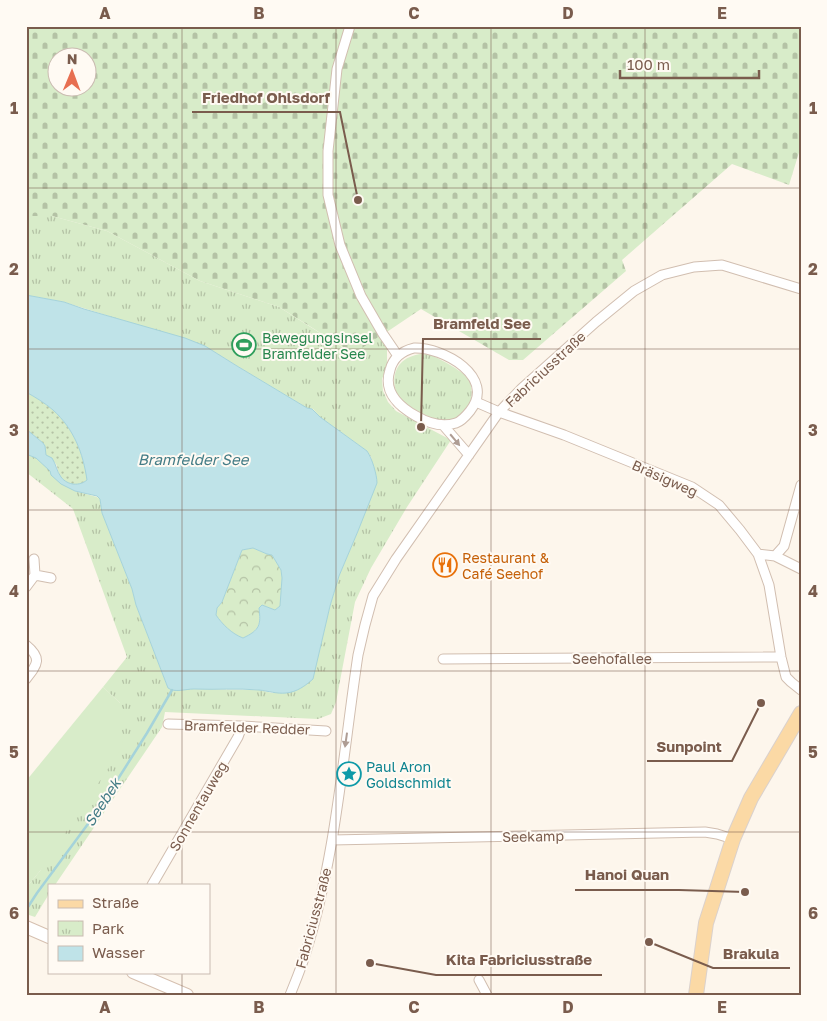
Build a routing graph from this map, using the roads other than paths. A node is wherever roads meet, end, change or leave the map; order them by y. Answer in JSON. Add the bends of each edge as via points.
{"nodes":[{"id":1,"x":350,"y":26,"type":"edge"},
{"id":2,"x":801,"y":289,"type":"edge"},
{"id":3,"x":398,"y":356,"type":"junction"},
{"id":4,"x":476,"y":402,"type":"junction"},
{"id":5,"x":499,"y":412,"type":"junction"},
{"id":6,"x":443,"y":425,"type":"junction"},
{"id":7,"x":469,"y":455,"type":"junction"},
{"id":8,"x":801,"y":485,"type":"edge"},
{"id":9,"x":758,"y":554,"type":"junction"},
{"id":10,"x":775,"y":556,"type":"junction"},
{"id":11,"x":34,"y":559,"type":"dead end"},
{"id":12,"x":801,"y":569,"type":"edge"},
{"id":13,"x":36,"y":575,"type":"junction"},
{"id":14,"x":51,"y":578,"type":"dead end"},
{"id":15,"x":26,"y":587,"type":"edge"},
{"id":16,"x":26,"y":645,"type":"edge"},
{"id":17,"x":781,"y":657,"type":"junction"},
{"id":18,"x":443,"y":659,"type":"dead end"},
{"id":19,"x":26,"y":678,"type":"edge"},
{"id":20,"x":801,"y":690,"type":"edge"},
{"id":21,"x":801,"y":713,"type":"edge"},
{"id":22,"x":168,"y":724,"type":"dead end"},
{"id":23,"x":242,"y":726,"type":"junction"},
{"id":24,"x":326,"y":730,"type":"dead end"},
{"id":25,"x":796,"y":731,"type":"edge"},
{"id":26,"x":733,"y":839,"type":"junction"},
{"id":27,"x":332,"y":840,"type":"junction"},
{"id":28,"x":153,"y":884,"type":"edge"},
{"id":29,"x":26,"y":928,"type":"edge"},
{"id":30,"x":48,"y":937,"type":"edge"},
{"id":31,"x":138,"y":974,"type":"edge"},
{"id":32,"x":479,"y":980,"type":"dead end"},
{"id":33,"x":186,"y":995,"type":"edge"},
{"id":34,"x":290,"y":995,"type":"edge"},
{"id":35,"x":487,"y":995,"type":"edge"},
{"id":36,"x":696,"y":995,"type":"edge"}],
"edges":[{"from":1,"to":3,"type":"street","via":[[337,69],[328,151],[328,195],[340,245],[360,296]]},
{"from":2,"to":5,"type":"street","name":"Fabriciusstraße","via":[[722,265],[694,266],[662,275],[634,291],[596,322]]},
{"from":3,"to":4,"type":"street","via":[[410,349],[428,349],[461,364],[475,381]]},
{"from":3,"to":6,"type":"street","via":[[392,362],[388,376],[392,395],[403,408],[432,424]]},
{"from":4,"to":5,"type":"street","name":"Bräsigweg"},
{"from":4,"to":6,"type":"street","via":[[463,419]]},
{"from":5,"to":7,"type":"street","name":"Fabriciusstraße"},
{"from":5,"to":9,"type":"street","name":"Bräsigweg","via":[[692,488],[719,505]]},
{"from":6,"to":7,"type":"street","one_way":true},
{"from":7,"to":27,"type":"street","name":"Fabriciusstraße","one_way":true,"via":[[373,596],[353,692]]},
{"from":8,"to":10,"type":"street","via":[[784,546]]},
{"from":9,"to":10,"type":"street"},
{"from":9,"to":17,"type":"street","name":"Bräsigweg","via":[[769,585]]},
{"from":10,"to":12,"type":"street"},
{"from":11,"to":13,"type":"street"},
{"from":13,"to":14,"type":"street"},
{"from":13,"to":15,"type":"street"},
{"from":16,"to":19,"type":"street","via":[[37,660],[36,667]]},
{"from":17,"to":18,"type":"street","name":"Seehofallee"},
{"from":17,"to":20,"type":"street","name":"Bräsigweg","via":[[786,677]]},
{"from":21,"to":25,"type":"main road"},
{"from":22,"to":23,"type":"street","name":"Bramfelder Redder"},
{"from":23,"to":24,"type":"street","name":"Bramfelder Redder"},
{"from":23,"to":28,"type":"street","name":"Sonnentauweg"},
{"from":25,"to":26,"type":"main road","via":[[751,798]]},
{"from":26,"to":27,"type":"street","name":"Seekamp","via":[[705,832]]},
{"from":26,"to":36,"type":"main road","via":[[706,923]]},
{"from":27,"to":34,"type":"street","name":"Fabriciusstraße","via":[[309,942]]},
{"from":29,"to":30,"type":"street"},
{"from":31,"to":33,"type":"street"},
{"from":32,"to":35,"type":"street"}]}
